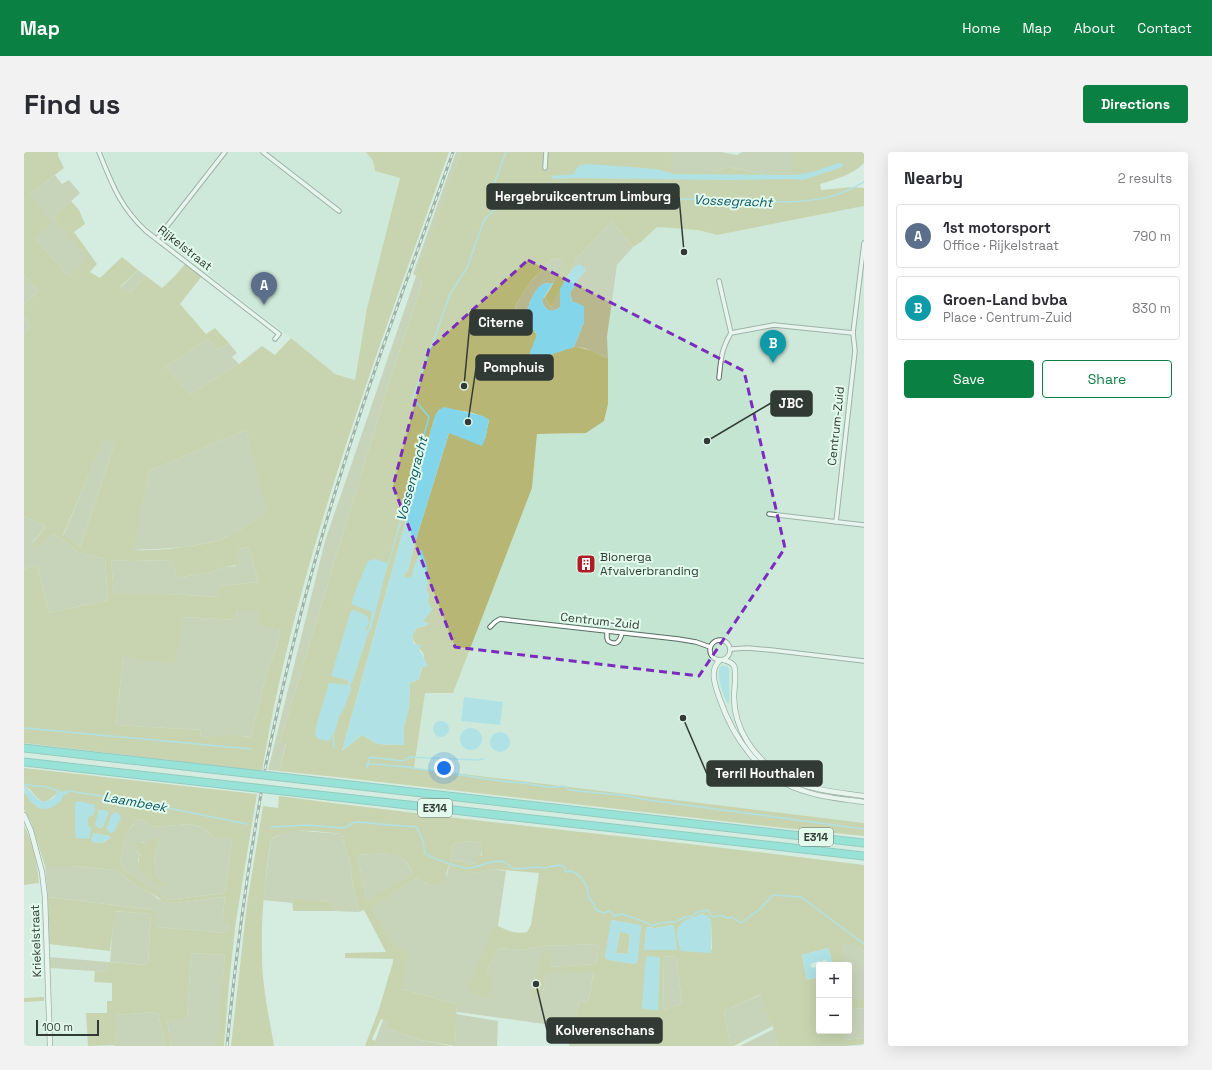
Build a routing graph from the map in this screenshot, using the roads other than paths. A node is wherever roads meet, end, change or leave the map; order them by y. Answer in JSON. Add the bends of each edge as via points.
{"nodes":[{"id":1,"x":99,"y":152,"type":"edge"},
{"id":2,"x":225,"y":152,"type":"edge"},
{"id":3,"x":263,"y":152,"type":"edge"},
{"id":4,"x":546,"y":152,"type":"edge"},
{"id":5,"x":545,"y":168,"type":"dead end"},
{"id":6,"x":339,"y":211,"type":"dead end"},
{"id":7,"x":158,"y":239,"type":"junction"},
{"id":8,"x":864,"y":243,"type":"edge"},
{"id":9,"x":863,"y":261,"type":"edge"},
{"id":10,"x":719,"y":282,"type":"dead end"},
{"id":11,"x":731,"y":333,"type":"junction"},
{"id":12,"x":853,"y":333,"type":"junction"},
{"id":13,"x":275,"y":339,"type":"dead end"},
{"id":14,"x":719,"y":378,"type":"dead end"},
{"id":15,"x":769,"y":514,"type":"dead end"},
{"id":16,"x":836,"y":522,"type":"junction"},
{"id":17,"x":864,"y":525,"type":"edge"},
{"id":18,"x":490,"y":627,"type":"dead end"},
{"id":19,"x":607,"y":632,"type":"junction"},
{"id":20,"x":622,"y":633,"type":"junction"},
{"id":21,"x":710,"y":647,"type":"junction"},
{"id":22,"x":731,"y":649,"type":"junction"},
{"id":23,"x":722,"y":660,"type":"junction"},
{"id":24,"x":864,"y":661,"type":"edge"},
{"id":25,"x":24,"y":748,"type":"edge"},
{"id":26,"x":24,"y":762,"type":"edge"},
{"id":27,"x":864,"y":796,"type":"edge"},
{"id":28,"x":864,"y":802,"type":"edge"},
{"id":29,"x":24,"y":816,"type":"edge"},
{"id":30,"x":864,"y":843,"type":"edge"},
{"id":31,"x":864,"y":856,"type":"edge"},
{"id":32,"x":50,"y":1046,"type":"edge"}],
"edges":[{"from":1,"to":7,"type":"street","name":"Rijkelstraat","via":[[120,201],[134,220]]},
{"from":2,"to":7,"type":"street"},
{"from":3,"to":6,"type":"street"},
{"from":4,"to":5,"type":"street"},
{"from":7,"to":13,"type":"street","name":"Rijkelstraat","via":[[279,334]]},
{"from":8,"to":9,"type":"street","name":"Centrum-Zuid"},
{"from":9,"to":12,"type":"street","name":"Centrum-Zuid"},
{"from":10,"to":11,"type":"street"},
{"from":11,"to":12,"type":"street","via":[[774,325]]},
{"from":11,"to":14,"type":"street","via":[[724,344]]},
{"from":12,"to":16,"type":"street","name":"Centrum-Zuid","via":[[855,351]]},
{"from":15,"to":16,"type":"street"},
{"from":16,"to":17,"type":"street"},
{"from":18,"to":19,"type":"street","name":"Centrum-Zuid","via":[[500,619]]},
{"from":19,"to":20,"type":"street","name":"Centrum-Zuid"},
{"from":19,"to":20,"type":"street","via":[[608,641],[614,644],[620,641]]},
{"from":20,"to":21,"type":"street","name":"Centrum-Zuid","via":[[678,639]]},
{"from":21,"to":22,"type":"street","via":[[715,640],[721,639],[729,644]]},
{"from":21,"to":23,"type":"street","via":[[711,655]]},
{"from":22,"to":23,"type":"street","via":[[729,655]]},
{"from":22,"to":24,"type":"street","via":[[764,649]]},
{"from":23,"to":27,"type":"street","via":[[732,664],[735,669],[734,701],[740,727],[750,746],[763,761],[781,775],[802,785]]},
{"from":23,"to":28,"type":"street","via":[[714,666],[718,694],[738,738],[760,765],[776,778],[803,791]]},
{"from":25,"to":30,"type":"highway","number":"E314"},
{"from":26,"to":31,"type":"highway","number":"E314"},
{"from":29,"to":32,"type":"street","name":"Kriekelstraat","via":[[42,872],[45,897]]}]}
